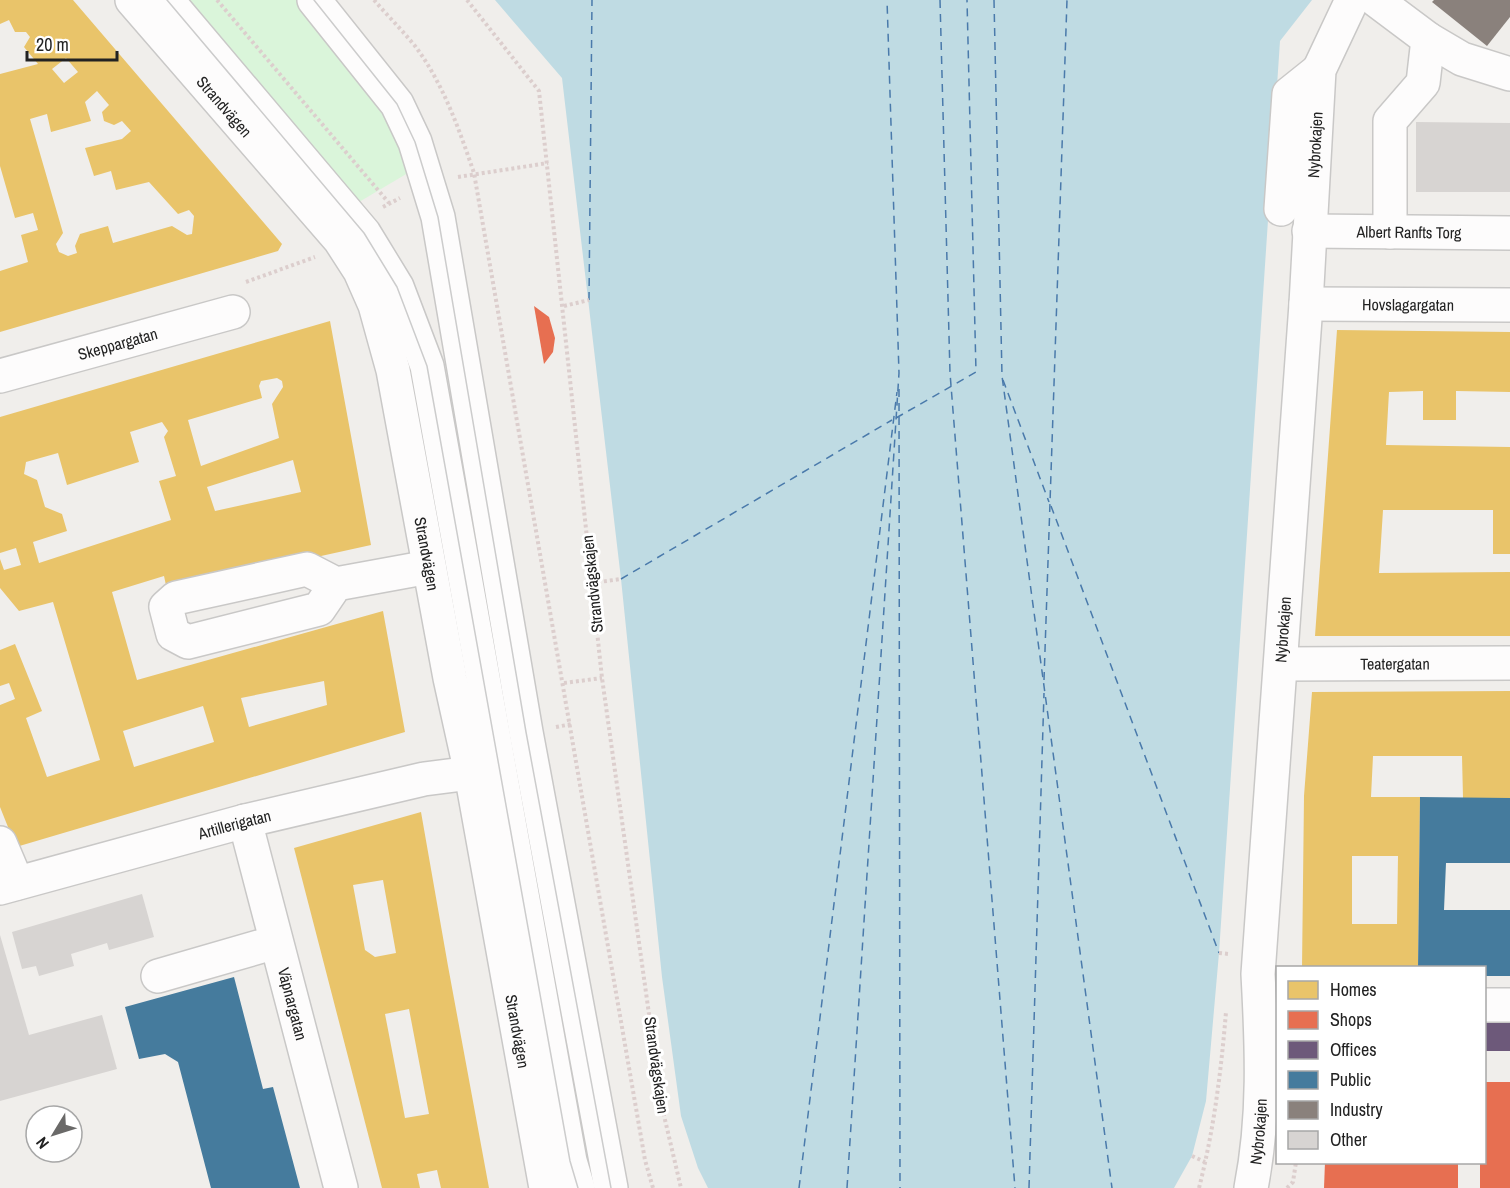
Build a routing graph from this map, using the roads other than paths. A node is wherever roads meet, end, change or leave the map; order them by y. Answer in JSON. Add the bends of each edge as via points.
{"nodes":[{"id":1,"x":132,"y":0,"type":"edge"},
{"id":2,"x":167,"y":0,"type":"edge"},
{"id":3,"x":314,"y":0,"type":"edge"},
{"id":4,"x":343,"y":0,"type":"edge"},
{"id":5,"x":1352,"y":0,"type":"edge"},
{"id":6,"x":1376,"y":0,"type":"edge"},
{"id":7,"x":1428,"y":39,"type":"junction"},
{"id":8,"x":1319,"y":70,"type":"junction"},
{"id":9,"x":1510,"y":74,"type":"edge"},
{"id":10,"x":1281,"y":209,"type":"dead end"},
{"id":11,"x":1309,"y":231,"type":"junction"},
{"id":12,"x":1390,"y":232,"type":"junction"},
{"id":13,"x":1510,"y":233,"type":"edge"},
{"id":14,"x":1306,"y":304,"type":"junction"},
{"id":15,"x":1510,"y":305,"type":"edge"},
{"id":16,"x":233,"y":312,"type":"dead end"},
{"id":17,"x":0,"y":376,"type":"edge"},
{"id":18,"x":429,"y":567,"type":"junction"},
{"id":19,"x":336,"y":584,"type":"dead end"},
{"id":20,"x":1510,"y":663,"type":"edge"},
{"id":21,"x":1281,"y":664,"type":"junction"},
{"id":22,"x":471,"y":773,"type":"junction"},
{"id":23,"x":245,"y":821,"type":"junction"},
{"id":24,"x":0,"y":843,"type":"edge"},
{"id":25,"x":8,"y":886,"type":"edge"},
{"id":26,"x":276,"y":942,"type":"junction"},
{"id":27,"x":158,"y":976,"type":"dead end"},
{"id":28,"x":1486,"y":1005,"type":"edge"},
{"id":29,"x":1510,"y":1005,"type":"edge"},
{"id":30,"x":1276,"y":1039,"type":"edge"},
{"id":31,"x":1263,"y":1067,"type":"junction"},
{"id":32,"x":341,"y":1188,"type":"edge"},
{"id":33,"x":546,"y":1188,"type":"edge"},
{"id":34,"x":578,"y":1188,"type":"edge"},
{"id":35,"x":611,"y":1188,"type":"edge"},
{"id":36,"x":629,"y":1188,"type":"edge"},
{"id":37,"x":1251,"y":1188,"type":"edge"}],
"edges":[{"from":1,"to":18,"type":"street","name":"Strandvägen","via":[[340,240],[360,271],[375,305],[393,370]]},
{"from":2,"to":34,"type":"street","name":"Strandvägen","via":[[364,233],[397,287],[428,366],[488,712]]},
{"from":3,"to":35,"type":"street","via":[[397,104],[415,142],[436,206],[520,701]]},
{"from":4,"to":36,"type":"street","via":[[377,39],[420,104],[448,179],[460,228]]},
{"from":5,"to":8,"type":"street","name":"Nybrokajen"},
{"from":6,"to":7,"type":"street"},
{"from":7,"to":9,"type":"street","via":[[1462,58]]},
{"from":7,"to":12,"type":"street","via":[[1423,83],[1390,122]]},
{"from":8,"to":10,"type":"street","name":"Nybrokajen","via":[[1289,94]]},
{"from":8,"to":11,"type":"street","name":"Nybrokajen"},
{"from":11,"to":12,"type":"street","name":"Albert Ranfts Torg"},
{"from":11,"to":14,"type":"street","name":"Nybrokajen"},
{"from":12,"to":13,"type":"street","name":"Albert Ranfts Torg"},
{"from":14,"to":15,"type":"street","name":"Hovslagargatan"},
{"from":14,"to":21,"type":"street","name":"Nybrokajen"},
{"from":16,"to":17,"type":"street","name":"Skeppargatan"},
{"from":18,"to":19,"type":"street"},
{"from":18,"to":22,"type":"street","name":"Strandvägen"},
{"from":20,"to":21,"type":"street","name":"Teatergatan"},
{"from":21,"to":31,"type":"street","name":"Nybrokajen","via":[[1258,974]]},
{"from":22,"to":23,"type":"street","name":"Artillerigatan","via":[[424,779]]},
{"from":22,"to":33,"type":"street","name":"Strandvägen"},
{"from":23,"to":25,"type":"street","name":"Artillerigatan"},
{"from":23,"to":26,"type":"street","name":"Väpnargatan"},
{"from":24,"to":25,"type":"street"},
{"from":26,"to":27,"type":"street"},
{"from":26,"to":32,"type":"street","name":"Väpnargatan"},
{"from":28,"to":29,"type":"street"},
{"from":30,"to":31,"type":"street"},
{"from":31,"to":37,"type":"street","name":"Nybrokajen","via":[[1262,1115]]}]}
